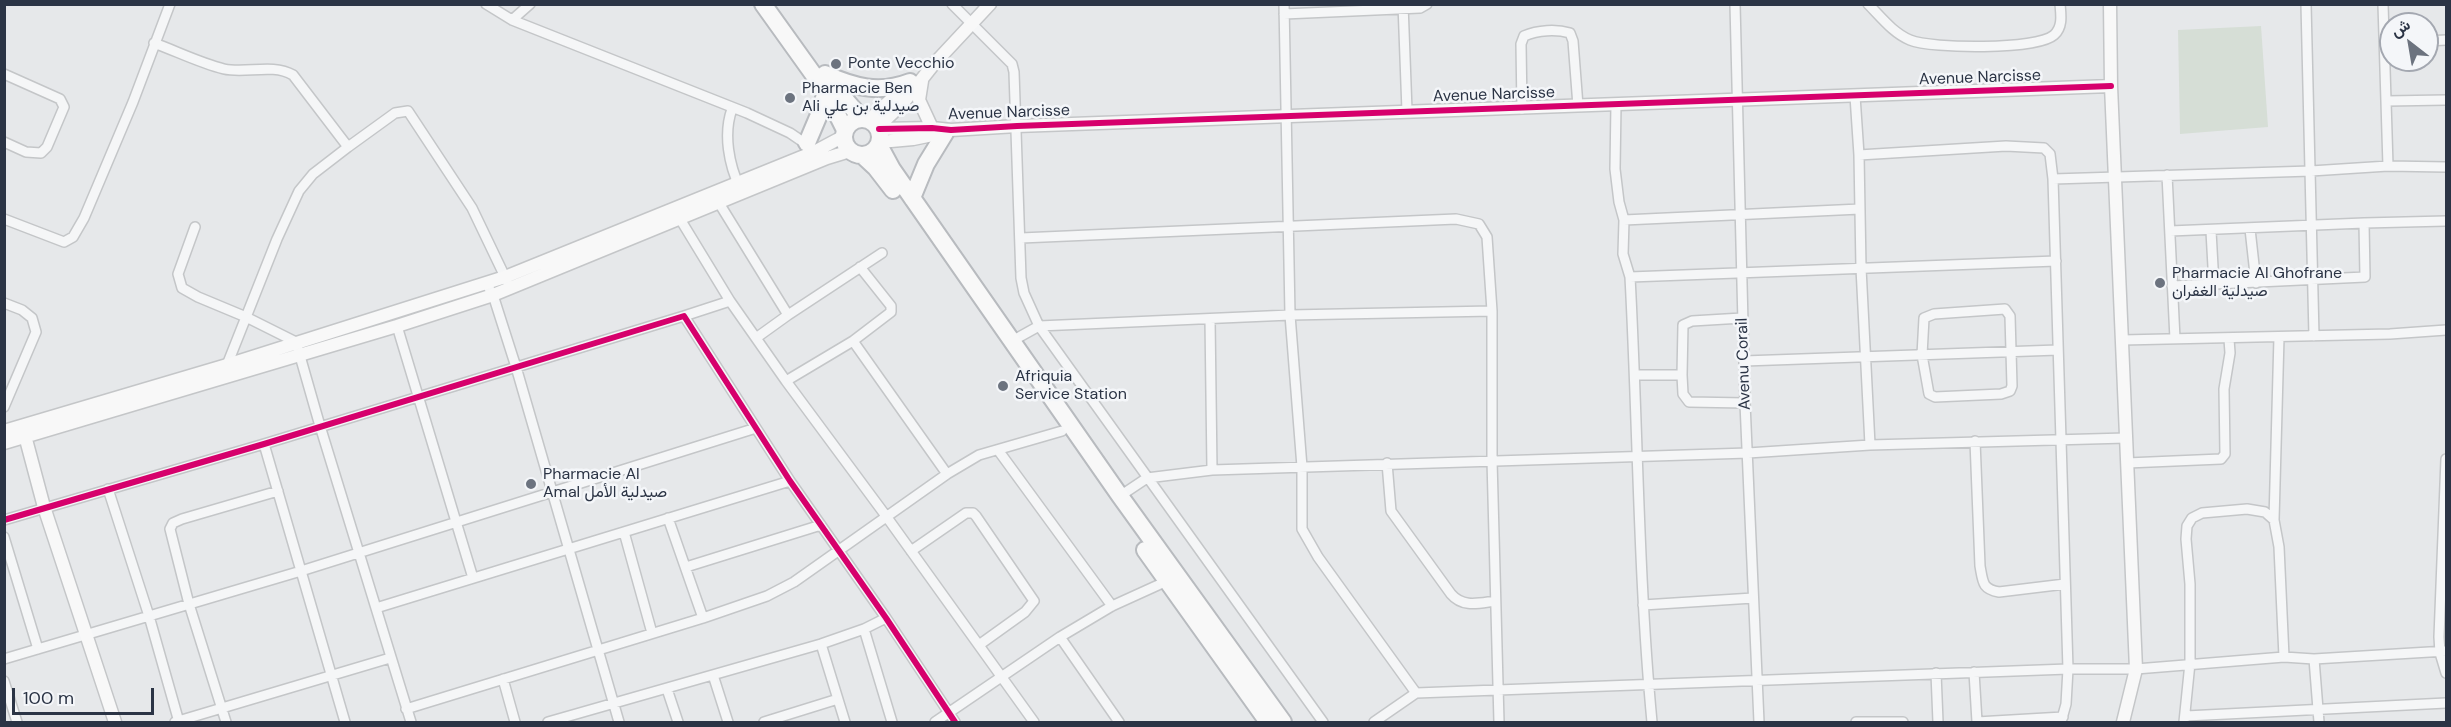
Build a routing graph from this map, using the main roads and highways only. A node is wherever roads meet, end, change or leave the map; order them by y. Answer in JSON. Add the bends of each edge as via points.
{"nodes":[{"id":1,"x":764,"y":4,"type":"edge"},
{"id":2,"x":775,"y":4,"type":"edge"},
{"id":3,"x":824,"y":74,"type":"junction"},
{"id":4,"x":916,"y":80,"type":"road end"},
{"id":5,"x":826,"y":92,"type":"junction"},
{"id":6,"x":874,"y":130,"type":"junction"},
{"id":7,"x":943,"y":130,"type":"road end"},
{"id":8,"x":850,"y":143,"type":"junction"},
{"id":9,"x":810,"y":148,"type":"road end"},
{"id":10,"x":912,"y":198,"type":"junction"},
{"id":11,"x":1268,"y":723,"type":"edge"},
{"id":12,"x":1283,"y":723,"type":"edge"}],
"edges":[{"from":1,"to":5,"type":"highway"},
{"from":2,"to":3,"type":"highway"},
{"from":3,"to":4,"type":"highway","via":[[852,86],[872,89]]},
{"from":3,"to":6,"type":"highway"},
{"from":5,"to":8,"type":"highway"},
{"from":5,"to":9,"type":"highway"},
{"from":6,"to":8,"type":"highway","via":[[849,124]]},
{"from":6,"to":8,"type":"highway","via":[[872,153]]},
{"from":6,"to":10,"type":"highway","via":[[892,169]]},
{"from":7,"to":10,"type":"highway"},
{"from":8,"to":11,"type":"highway","via":[[888,182]]},
{"from":10,"to":12,"type":"highway"}]}
